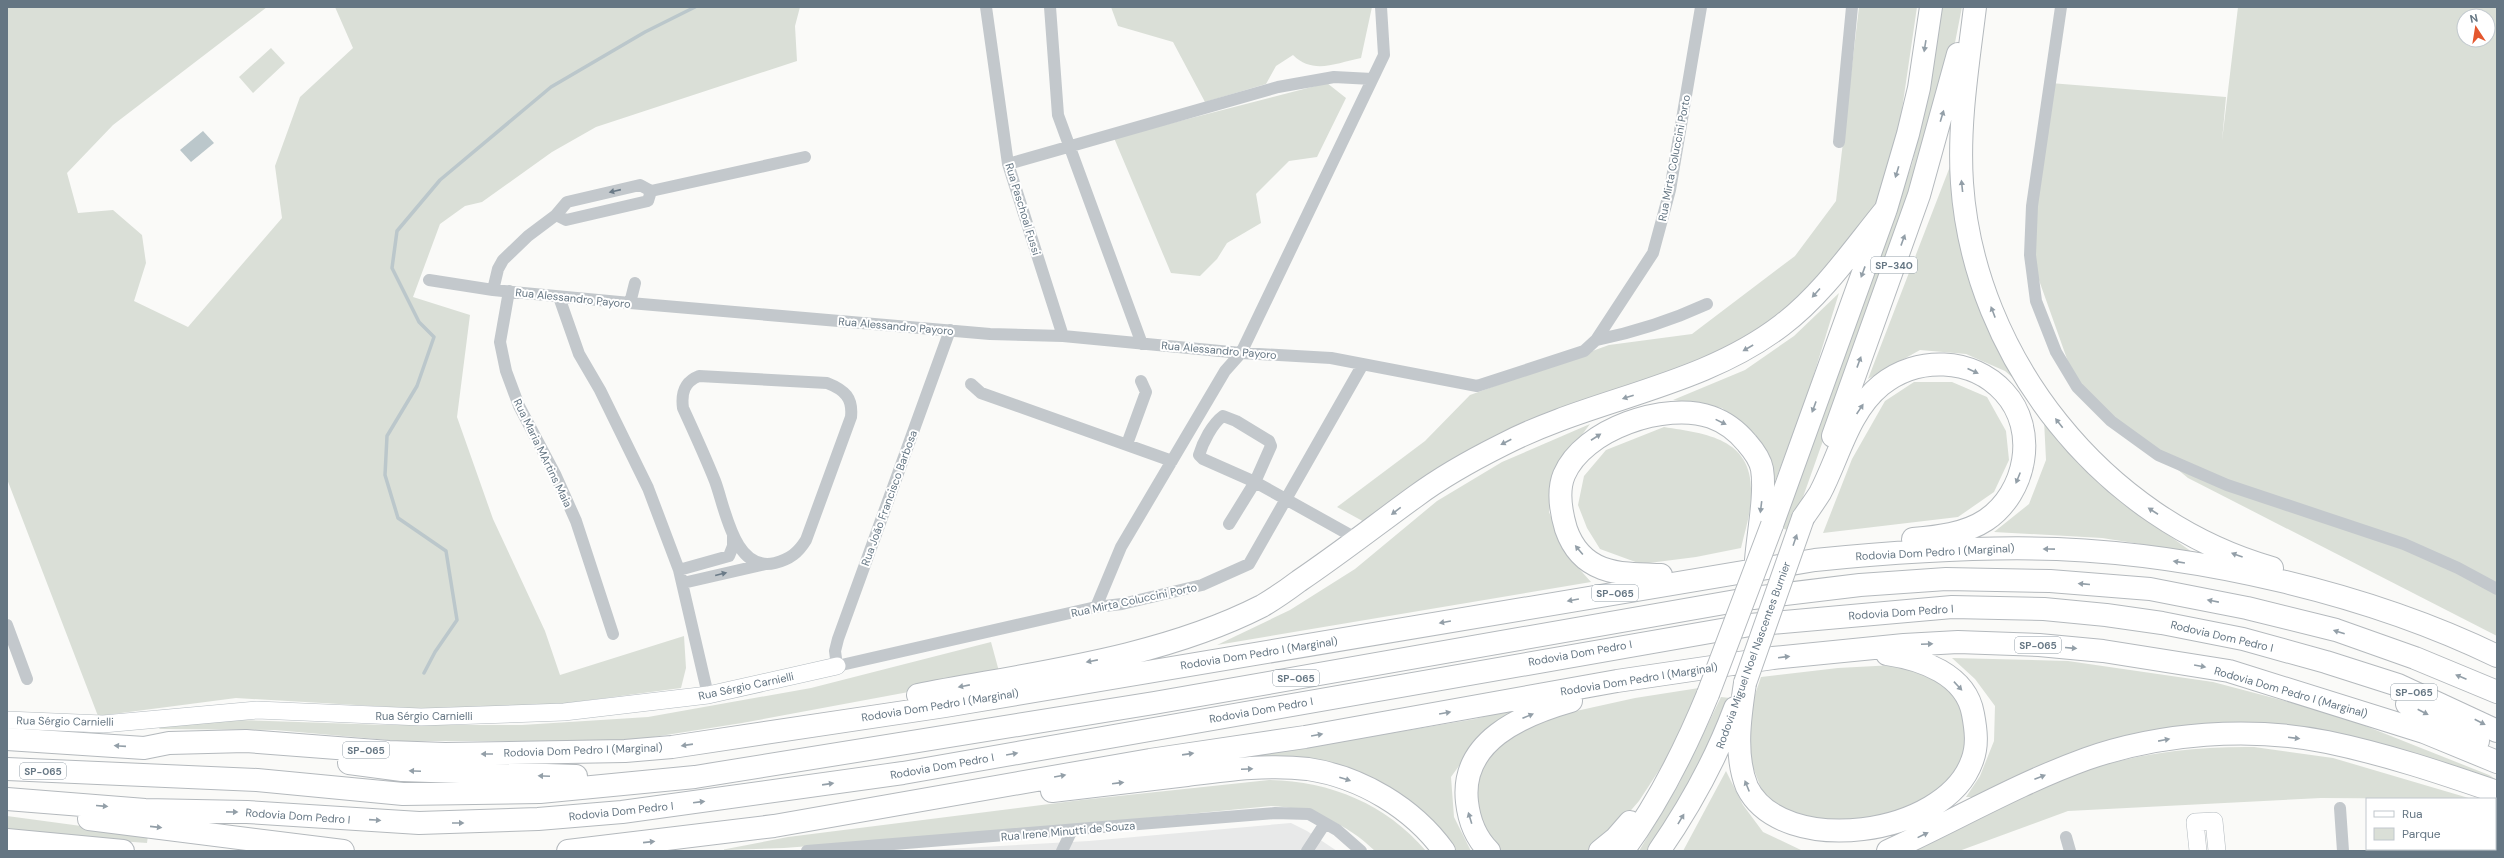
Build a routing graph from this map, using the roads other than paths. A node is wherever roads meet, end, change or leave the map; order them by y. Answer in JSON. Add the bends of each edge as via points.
{"nodes":[{"id":1,"x":986,"y":7,"type":"edge"},
{"id":2,"x":1050,"y":7,"type":"edge"},
{"id":3,"x":1381,"y":7,"type":"edge"},
{"id":4,"x":1701,"y":7,"type":"edge"},
{"id":5,"x":1852,"y":7,"type":"edge"},
{"id":6,"x":1931,"y":7,"type":"edge"},
{"id":7,"x":1970,"y":7,"type":"edge"},
{"id":8,"x":1975,"y":7,"type":"edge"},
{"id":9,"x":2061,"y":7,"type":"edge"},
{"id":10,"x":1372,"y":79,"type":"junction"},
{"id":11,"x":1839,"y":142,"type":"dead end"},
{"id":12,"x":1069,"y":145,"type":"junction"},
{"id":13,"x":805,"y":157,"type":"dead end"},
{"id":14,"x":1008,"y":164,"type":"junction"},
{"id":15,"x":652,"y":191,"type":"junction"},
{"id":16,"x":1886,"y":209,"type":"junction"},
{"id":17,"x":556,"y":215,"type":"junction"},
{"id":18,"x":429,"y":280,"type":"dead end"},
{"id":19,"x":635,"y":283,"type":"dead end"},
{"id":20,"x":493,"y":290,"type":"junction"},
{"id":21,"x":509,"y":292,"type":"junction"},
{"id":22,"x":559,"y":297,"type":"junction"},
{"id":23,"x":630,"y":303,"type":"junction"},
{"id":24,"x":1707,"y":304,"type":"dead end"},
{"id":25,"x":950,"y":330,"type":"junction"},
{"id":26,"x":1064,"y":336,"type":"junction"},
{"id":27,"x":1596,"y":340,"type":"junction"},
{"id":28,"x":1142,"y":344,"type":"junction"},
{"id":29,"x":1242,"y":353,"type":"junction"},
{"id":30,"x":1363,"y":364,"type":"junction"},
{"id":31,"x":1141,"y":381,"type":"dead end"},
{"id":32,"x":971,"y":384,"type":"dead end"},
{"id":33,"x":1126,"y":444,"type":"junction"},
{"id":34,"x":1172,"y":461,"type":"junction"},
{"id":35,"x":1255,"y":482,"type":"junction"},
{"id":36,"x":1285,"y":500,"type":"junction"},
{"id":37,"x":1803,"y":518,"type":"junction"},
{"id":38,"x":1230,"y":524,"type":"dead end"},
{"id":39,"x":733,"y":536,"type":"junction"},
{"id":40,"x":1359,"y":540,"type":"junction"},
{"id":41,"x":1815,"y":560,"type":"junction"},
{"id":42,"x":766,"y":564,"type":"junction"},
{"id":43,"x":1756,"y":565,"type":"junction"},
{"id":44,"x":679,"y":570,"type":"junction"},
{"id":45,"x":1706,"y":577,"type":"junction"},
{"id":46,"x":683,"y":583,"type":"junction"},
{"id":47,"x":2497,"y":589,"type":"edge"},
{"id":48,"x":1096,"y":607,"type":"junction"},
{"id":49,"x":7,"y":625,"type":"edge"},
{"id":50,"x":613,"y":634,"type":"dead end"},
{"id":51,"x":2497,"y":649,"type":"edge"},
{"id":52,"x":1858,"y":650,"type":"junction"},
{"id":53,"x":2497,"y":656,"type":"edge"},
{"id":54,"x":2326,"y":662,"type":"junction"},
{"id":55,"x":837,"y":666,"type":"junction"},
{"id":56,"x":27,"y":679,"type":"dead end"},
{"id":57,"x":1617,"y":681,"type":"junction"},
{"id":58,"x":1745,"y":683,"type":"junction"},
{"id":59,"x":2497,"y":692,"type":"edge"},
{"id":60,"x":708,"y":695,"type":"junction"},
{"id":61,"x":7,"y":720,"type":"edge"},
{"id":62,"x":821,"y":723,"type":"junction"},
{"id":63,"x":1695,"y":725,"type":"junction"},
{"id":64,"x":2497,"y":731,"type":"edge"},
{"id":65,"x":7,"y":738,"type":"edge"},
{"id":66,"x":144,"y":748,"type":"junction"},
{"id":67,"x":2497,"y":750,"type":"edge"},
{"id":68,"x":2497,"y":762,"type":"edge"},
{"id":69,"x":7,"y":769,"type":"edge"},
{"id":70,"x":695,"y":777,"type":"junction"},
{"id":71,"x":2497,"y":792,"type":"edge"},
{"id":72,"x":7,"y":799,"type":"edge"},
{"id":73,"x":7,"y":805,"type":"edge"},
{"id":74,"x":2340,"y":808,"type":"dead end"},
{"id":75,"x":1324,"y":825,"type":"junction"},
{"id":76,"x":774,"y":826,"type":"junction"},
{"id":77,"x":1072,"y":830,"type":"junction"},
{"id":78,"x":2066,"y":837,"type":"dead end"},
{"id":79,"x":7,"y":840,"type":"edge"},
{"id":80,"x":123,"y":851,"type":"edge"},
{"id":81,"x":343,"y":851,"type":"edge"},
{"id":82,"x":568,"y":851,"type":"edge"},
{"id":83,"x":808,"y":851,"type":"edge"},
{"id":84,"x":1062,"y":851,"type":"edge"},
{"id":85,"x":1307,"y":851,"type":"edge"},
{"id":86,"x":1361,"y":851,"type":"edge"},
{"id":87,"x":1444,"y":851,"type":"edge"},
{"id":88,"x":1489,"y":851,"type":"edge"},
{"id":89,"x":1600,"y":851,"type":"edge"},
{"id":90,"x":1623,"y":851,"type":"edge"},
{"id":91,"x":1659,"y":851,"type":"edge"},
{"id":92,"x":1888,"y":851,"type":"edge"},
{"id":93,"x":2070,"y":851,"type":"edge"},
{"id":94,"x":2198,"y":851,"type":"edge"},
{"id":95,"x":2217,"y":851,"type":"edge"},
{"id":96,"x":2343,"y":851,"type":"edge"}],
"edges":[{"from":1,"to":14,"type":"street","name":"Rua Paschoal Fussi"},
{"from":2,"to":12,"type":"street","via":[[1058,115]]},
{"from":3,"to":10,"type":"street","via":[[1384,55]]},
{"from":4,"to":27,"type":"street","name":"Rua Mirta Coluccini Porto","via":[[1670,190],[1653,252]]},
{"from":5,"to":11,"type":"street"},
{"from":6,"to":16,"type":"highway","number":"SP-340","one_way":true,"via":[[1919,88]]},
{"from":37,"to":7,"type":"highway","number":"SP-340","one_way":true,"via":[[1919,195]]},
{"from":51,"to":8,"type":"highway","one_way":true,"via":[[2384,604],[2221,550],[2186,532],[2136,500],[2078,448],[2028,381],[2014,357],[1995,318],[1975,258],[1966,218],[1960,151]]},
{"from":9,"to":47,"type":"street","via":[[2032,206],[2030,261],[2036,301],[2056,352],[2076,387],[2111,421],[2158,455],[2227,485],[2404,544]]},
{"from":10,"to":12,"type":"street","via":[[1334,77],[1278,87]]},
{"from":10,"to":29,"type":"street"},
{"from":12,"to":14,"type":"street"},
{"from":12,"to":28,"type":"street"},
{"from":13,"to":15,"type":"street"},
{"from":14,"to":26,"type":"street","name":"Rua Paschoal Fussi"},
{"from":15,"to":17,"type":"street","one_way":true,"via":[[640,185],[567,202]]},
{"from":15,"to":17,"type":"street","via":[[648,201],[566,220]]},
{"from":16,"to":40,"type":"highway","one_way":true,"via":[[1797,314],[1765,338],[1733,357],[1682,379],[1557,420],[1520,435],[1452,472],[1417,495]]},
{"from":16,"to":43,"type":"highway","number":"SP-340","one_way":true,"bridge":true},
{"from":17,"to":20,"type":"street","via":[[528,236],[503,260]]},
{"from":18,"to":20,"type":"street","name":"Rua Alessandro Payoro"},
{"from":19,"to":23,"type":"street"},
{"from":20,"to":21,"type":"street","name":"Rua Alessandro Payoro"},
{"from":21,"to":22,"type":"street","name":"Rua Alessandro Payoro"},
{"from":21,"to":50,"type":"street","name":"Rua Maria MArtins Maia","via":[[500,342],[506,371],[519,406],[555,474],[576,521]]},
{"from":22,"to":23,"type":"street","name":"Rua Alessandro Payoro"},
{"from":22,"to":44,"type":"street","via":[[579,354],[600,390],[648,488]]},
{"from":23,"to":25,"type":"street","name":"Rua Alessandro Payoro"},
{"from":24,"to":27,"type":"street","via":[[1635,332]]},
{"from":25,"to":26,"type":"street","name":"Rua Alessandro Payoro"},
{"from":25,"to":55,"type":"street","name":"Rua João Francisco Barbosa","via":[[838,639],[835,651]]},
{"from":26,"to":28,"type":"street","name":"Rua Alessandro Payoro"},
{"from":27,"to":30,"type":"street","name":"Rua Alessandro Payoro","via":[[1577,354],[1482,386]]},
{"from":28,"to":29,"type":"street","name":"Rua Alessandro Payoro"},
{"from":29,"to":30,"type":"street","name":"Rua Alessandro Payoro","via":[[1331,358]]},
{"from":29,"to":34,"type":"street","via":[[1225,371]]},
{"from":30,"to":36,"type":"street","name":"Rua Mirta Coluccini Porto"},
{"from":31,"to":33,"type":"street","via":[[1146,392]]},
{"from":32,"to":33,"type":"street","via":[[981,393]]},
{"from":33,"to":34,"type":"street"},
{"from":34,"to":48,"type":"street","via":[[1121,547]]},
{"from":35,"to":35,"type":"street","via":[[1271,446],[1269,441],[1223,416],[1202,445],[1200,455],[1203,459]]},
{"from":35,"to":36,"type":"street"},
{"from":35,"to":38,"type":"street"},
{"from":36,"to":40,"type":"street"},
{"from":36,"to":48,"type":"street","name":"Rua Mirta Coluccini Porto","via":[[1249,564],[1202,585],[1122,604]]},
{"from":37,"to":41,"type":"highway","one_way":true,"via":[[1820,493],[1856,415],[1880,386],[1897,373],[1935,364],[1969,369],[1988,378],[2014,407],[2022,427],[2024,447],[2020,473],[2012,493],[1985,521],[1963,530],[1933,537],[1861,545]]},
{"from":58,"to":37,"type":"highway","name":"Rodovia Miguel Noel Nascentes Burnier","one_way":true,"bridge":true},
{"from":39,"to":42,"type":"street","via":[[749,557]]},
{"from":39,"to":42,"type":"street","via":[[715,482],[683,408],[682,399],[686,385],[692,379],[707,376],[827,383],[843,391],[849,398],[852,408],[850,417],[806,540],[798,552],[787,559]]},
{"from":39,"to":44,"type":"street","via":[[729,556]]},
{"from":40,"to":62,"type":"highway","one_way":true,"via":[[1263,606],[1194,635],[1130,654],[909,697]]},
{"from":41,"to":45,"type":"highway","name":"Rodovia Dom Pedro I (Marginal)","number":"SP-065"},
{"from":53,"to":41,"type":"highway","name":"Rodovia Dom Pedro I (Marginal)","number":"SP-065","one_way":true,"via":[[2341,598],[2273,580],[2146,557],[2058,549],[2001,548],[1890,552]]},
{"from":46,"to":42,"type":"street","one_way":true},
{"from":45,"to":43,"type":"highway","one_way":true,"via":[[1616,574],[1596,566],[1580,552],[1569,536],[1561,514],[1561,494],[1564,475],[1588,443],[1621,425],[1667,414],[1710,417],[1729,426],[1756,454],[1762,468],[1763,487]]},
{"from":43,"to":63,"type":"highway","bridge":true},
{"from":44,"to":46,"type":"street"},
{"from":45,"to":62,"type":"highway","name":"Rodovia Dom Pedro I (Marginal)","number":"SP-065","one_way":true,"via":[[953,704]]},
{"from":46,"to":60,"type":"street"},
{"from":48,"to":55,"type":"street","name":"Rua Mirta Coluccini Porto"},
{"from":49,"to":56,"type":"street"},
{"from":57,"to":52,"type":"highway","name":"Rodovia Dom Pedro I (Marginal)","number":"SP-065","one_way":true,"via":[[1773,658]]},
{"from":52,"to":58,"type":"highway","number":"SP-065","one_way":true,"via":[[1906,657],[1936,668],[1962,689],[1972,706],[1974,717],[1976,743],[1972,762],[1961,782],[1944,799],[1919,816],[1888,829],[1854,837],[1829,838],[1787,828],[1754,801],[1740,767]]},
{"from":52,"to":68,"type":"highway","name":"Rodovia Dom Pedro I (Marginal)","number":"SP-065","one_way":true,"via":[[1904,645],[1997,643],[2103,651],[2229,671],[2424,732]]},
{"from":54,"to":64,"type":"highway","name":"Rodovia Dom Pedro I","number":"SP-065","one_way":true,"via":[[2398,685]]},
{"from":54,"to":67,"type":"highway","one_way":true},
{"from":72,"to":54,"type":"highway","name":"Rodovia Dom Pedro I","number":"SP-065","one_way":true,"via":[[145,810],[247,812],[419,823],[508,821],[622,812],[903,773],[1750,625],[1952,608],[2044,609],[2162,623],[2243,639]]},
{"from":55,"to":60,"type":"street","name":"Rua Sérgio Carnielli"},
{"from":76,"to":57,"type":"highway","name":"Rodovia Dom Pedro I (Marginal)","number":"SP-065","one_way":true,"via":[[1150,760],[1305,737]]},
{"from":88,"to":57,"type":"highway","one_way":true,"via":[[1474,831],[1466,796],[1469,773],[1483,746],[1520,719],[1552,706],[1603,692]]},
{"from":91,"to":58,"type":"highway","name":"Rodovia Miguel Noel Nascentes Burnier","one_way":true,"via":[[1696,793],[1724,738]]},
{"from":59,"to":70,"type":"highway","number":"SP-065","one_way":true,"via":[[2415,658],[2350,635],[2248,608],[2150,589],[2050,581],[1946,579],[1860,585],[1753,598],[1162,702]]},
{"from":60,"to":61,"type":"street","name":"Rua Sérgio Carnielli","via":[[564,712],[421,718],[257,710],[103,724]]},
{"from":62,"to":66,"type":"highway","name":"Rodovia Dom Pedro I (Marginal)","number":"SP-065","one_way":true,"via":[[726,739],[625,751],[417,753],[246,741],[169,743]]},
{"from":63,"to":89,"type":"highway","via":[[1643,806],[1616,838]]},
{"from":63,"to":90,"type":"highway","via":[[1654,807]]},
{"from":66,"to":65,"type":"highway","name":"Rodovia Dom Pedro I (Marginal)","number":"SP-065","one_way":true},
{"from":70,"to":66,"type":"highway","one_way":true,"via":[[550,776],[402,770],[252,752]]},
{"from":69,"to":70,"type":"highway","number":"SP-065","via":[[257,780],[402,794],[540,792]]},
{"from":92,"to":71,"type":"highway","one_way":true,"via":[[1996,797],[2088,758],[2196,736],[2267,735],[2326,742],[2393,759]]},
{"from":73,"to":81,"type":"highway","one_way":true,"via":[[99,821]]},
{"from":74,"to":96,"type":"street"},
{"from":75,"to":77,"type":"street","name":"Rua Irene Minutti de Souza","via":[[1309,814],[1275,813]]},
{"from":75,"to":85,"type":"street"},
{"from":75,"to":86,"type":"street","name":"Rua Irene Minutti de Souza","via":[[1337,830]]},
{"from":82,"to":76,"type":"highway","one_way":true},
{"from":76,"to":87,"type":"highway","one_way":true,"via":[[890,816],[1042,793],[1229,770],[1272,768],[1308,770],[1346,779],[1371,790],[1421,823]]},
{"from":77,"to":83,"type":"street","name":"Rua Irene Minutti de Souza"},
{"from":77,"to":84,"type":"street"},
{"from":78,"to":93,"type":"street"},
{"from":79,"to":80,"type":"highway"},
{"from":94,"to":95,"type":"street","via":[[2196,822],[2214,821]]}]}
